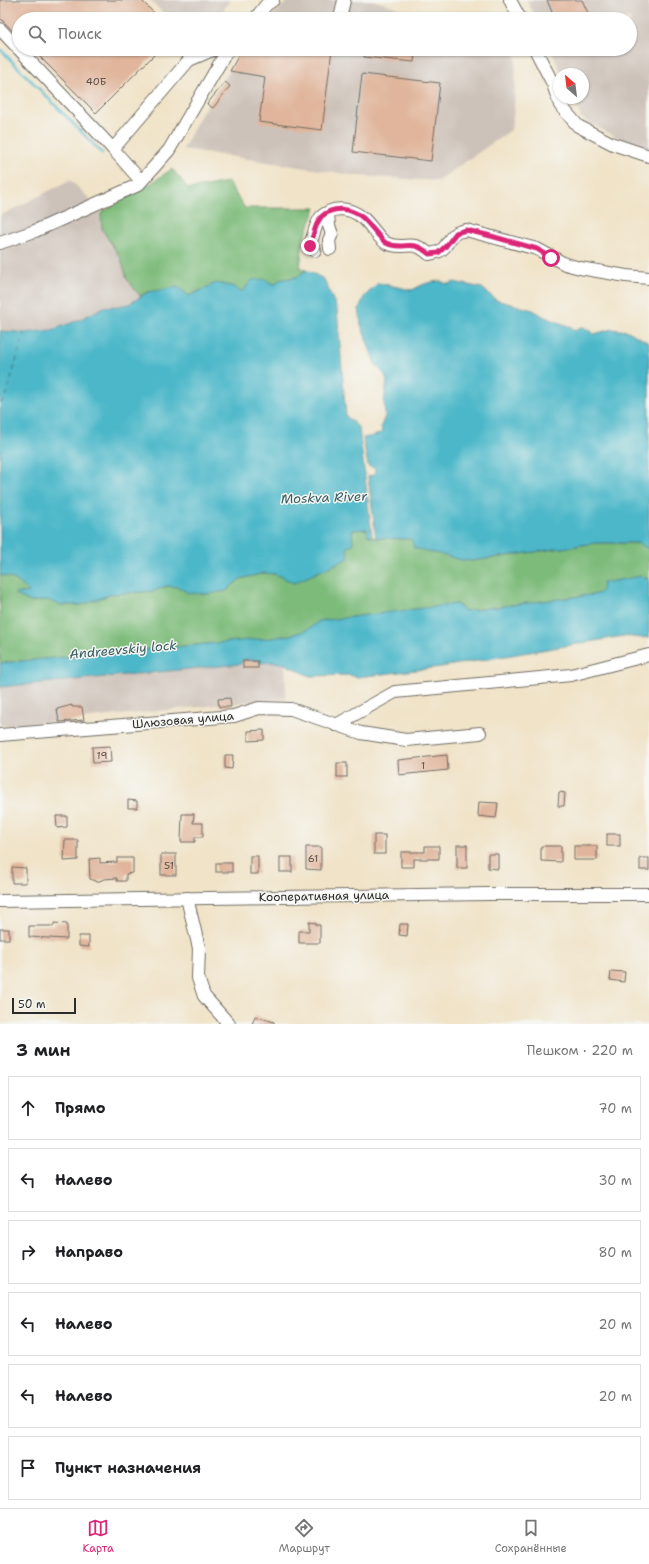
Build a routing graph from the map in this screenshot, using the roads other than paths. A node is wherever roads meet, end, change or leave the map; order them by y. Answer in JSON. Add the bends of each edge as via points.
{"nodes":[{"id":1,"x":273,"y":0,"type":"edge"},
{"id":2,"x":344,"y":0,"type":"edge"},
{"id":3,"x":510,"y":0,"type":"edge"},
{"id":4,"x":260,"y":12,"type":"edge"},
{"id":5,"x":341,"y":12,"type":"edge"},
{"id":6,"x":516,"y":12,"type":"edge"},
{"id":7,"x":0,"y":29,"type":"edge"},
{"id":8,"x":12,"y":42,"type":"edge"},
{"id":9,"x":25,"y":56,"type":"edge"},
{"id":10,"x":198,"y":56,"type":"edge"},
{"id":11,"x":224,"y":56,"type":"edge"},
{"id":12,"x":539,"y":56,"type":"edge"},
{"id":13,"x":113,"y":149,"type":"junction"},
{"id":14,"x":649,"y":156,"type":"edge"},
{"id":15,"x":142,"y":181,"type":"junction"},
{"id":16,"x":328,"y":213,"type":"junction"},
{"id":17,"x":0,"y":243,"type":"edge"},
{"id":18,"x":330,"y":248,"type":"dead end"},
{"id":19,"x":315,"y":252,"type":"dead end"},
{"id":20,"x":649,"y":278,"type":"edge"},
{"id":21,"x":649,"y":655,"type":"edge"},
{"id":22,"x":336,"y":725,"type":"junction"},
{"id":23,"x":480,"y":733,"type":"dead end"},
{"id":24,"x":0,"y":735,"type":"edge"},
{"id":25,"x":649,"y":894,"type":"edge"},
{"id":26,"x":187,"y":898,"type":"junction"},
{"id":27,"x":0,"y":902,"type":"edge"},
{"id":28,"x":230,"y":1024,"type":"edge"}],
"edges":[{"from":1,"to":4,"type":"street"},
{"from":2,"to":5,"type":"street"},
{"from":3,"to":6,"type":"street"},
{"from":7,"to":8,"type":"street"},
{"from":9,"to":13,"type":"street"},
{"from":10,"to":13,"type":"street","via":[[189,60]]},
{"from":11,"to":15,"type":"street","via":[[169,150]]},
{"from":12,"to":14,"type":"street","via":[[560,104],[578,126],[613,144]]},
{"from":13,"to":15,"type":"street"},
{"from":15,"to":17,"type":"street","via":[[35,231]]},
{"from":16,"to":18,"type":"street","via":[[332,234],[329,240]]},
{"from":16,"to":19,"type":"street","via":[[321,218],[313,234],[310,246]]},
{"from":16,"to":20,"type":"street","via":[[336,209],[348,209],[363,218],[385,242],[400,248],[410,244],[421,247],[429,254],[438,253],[456,233],[466,230],[537,249],[558,261],[580,268]]},
{"from":21,"to":22,"type":"street","via":[[571,675],[395,692]]},
{"from":22,"to":23,"type":"street","name":"Шлюзовая улица","via":[[361,733],[406,740]]},
{"from":22,"to":24,"type":"street","name":"Шлюзовая улица","via":[[291,709],[259,708],[234,716]]},
{"from":25,"to":26,"type":"street","name":"Кооперативная улица"},
{"from":26,"to":27,"type":"street","name":"Кооперативная улица"},
{"from":26,"to":28,"type":"street","via":[[199,948],[198,978],[204,996]]}]}
